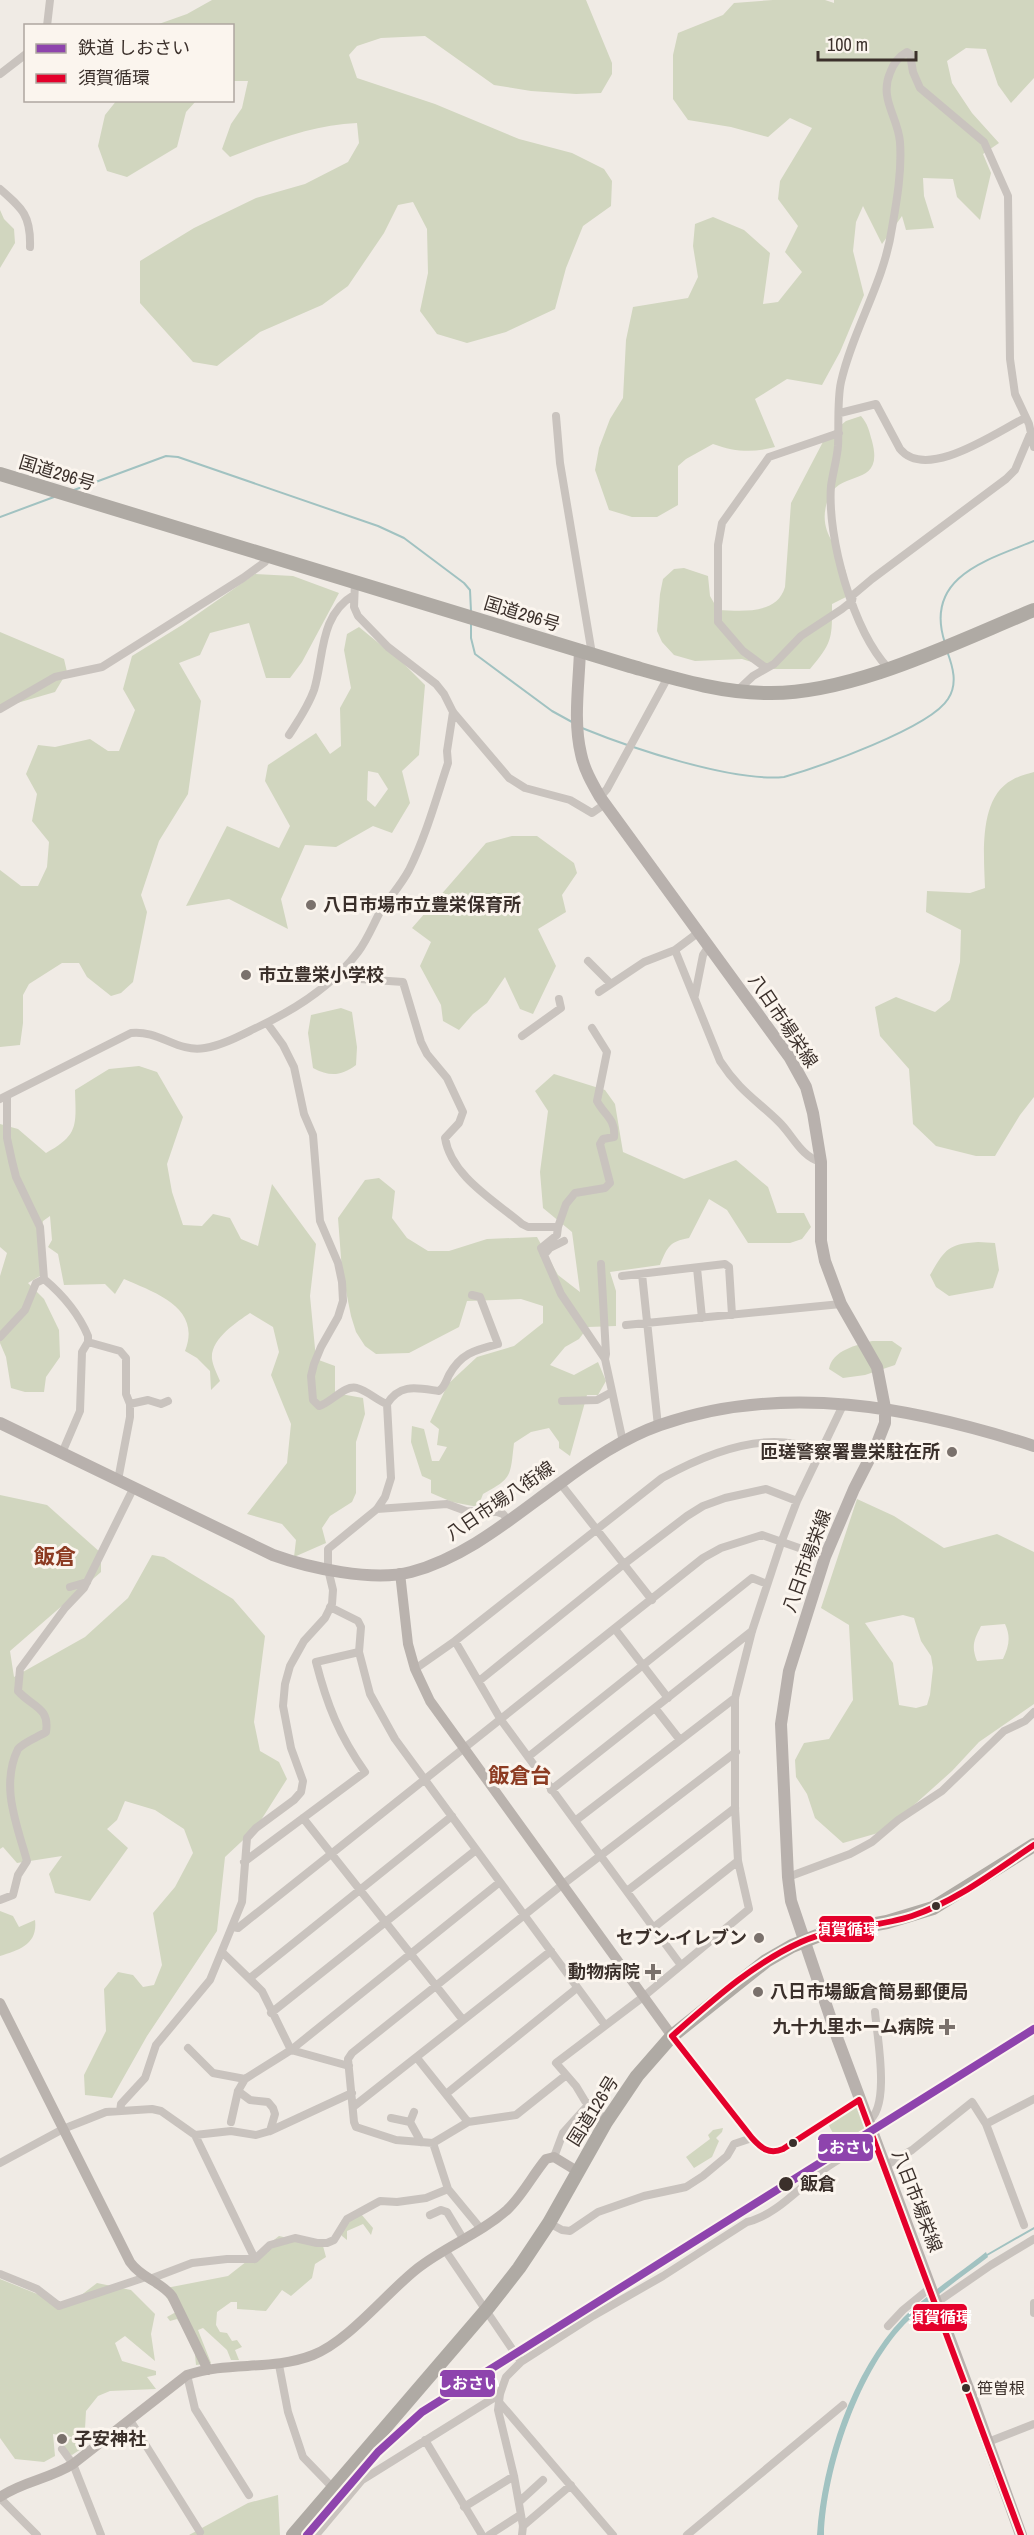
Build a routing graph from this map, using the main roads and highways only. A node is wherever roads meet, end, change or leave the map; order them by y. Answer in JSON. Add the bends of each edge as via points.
{"nodes":[{"id":1,"x":0,"y":474,"type":"edge"},
{"id":2,"x":1034,"y":610,"type":"edge"},
{"id":3,"x":586,"y":652,"type":"junction"},
{"id":4,"x":885,"y":1408,"type":"junction"},
{"id":5,"x":0,"y":1423,"type":"edge"},
{"id":6,"x":1034,"y":1446,"type":"edge"},
{"id":7,"x":1034,"y":1845,"type":"edge"},
{"id":8,"x":804,"y":1940,"type":"junction"},
{"id":9,"x":293,"y":2535,"type":"edge"},
{"id":10,"x":1021,"y":2535,"type":"edge"}],
"edges":[{"from":1,"to":3,"type":"highway","name":"国道296号","via":[[267,555],[355,588]]},
{"from":2,"to":3,"type":"highway","name":"国道296号","via":[[855,680],[771,694],[735,692],[668,677]]},
{"from":3,"to":4,"type":"main road","name":"八日市場栄線","via":[[578,738],[581,756],[602,801],[790,1058],[806,1087],[821,1162],[821,1241],[825,1261],[841,1304],[877,1367]]},
{"from":4,"to":5,"type":"main road","name":"八日市場八街線","via":[[843,1403],[761,1404],[685,1417],[658,1426],[622,1442],[454,1555],[400,1574],[352,1573],[273,1555]]},
{"from":4,"to":6,"type":"main road","name":"八日市場八街線","via":[[960,1423]]},
{"from":4,"to":8,"type":"main road","name":"八日市場栄線","via":[[885,1423],[876,1446],[825,1557],[784,1698],[788,1877]]},
{"from":7,"to":8,"type":"highway","name":"国道126号","via":[[933,1908]]},
{"from":8,"to":9,"type":"highway","name":"国道126号","via":[[766,1961],[672,2036],[637,2076],[549,2223],[487,2309]]},
{"from":8,"to":10,"type":"main road","name":"八日市場栄線","via":[[859,2100]]}]}
